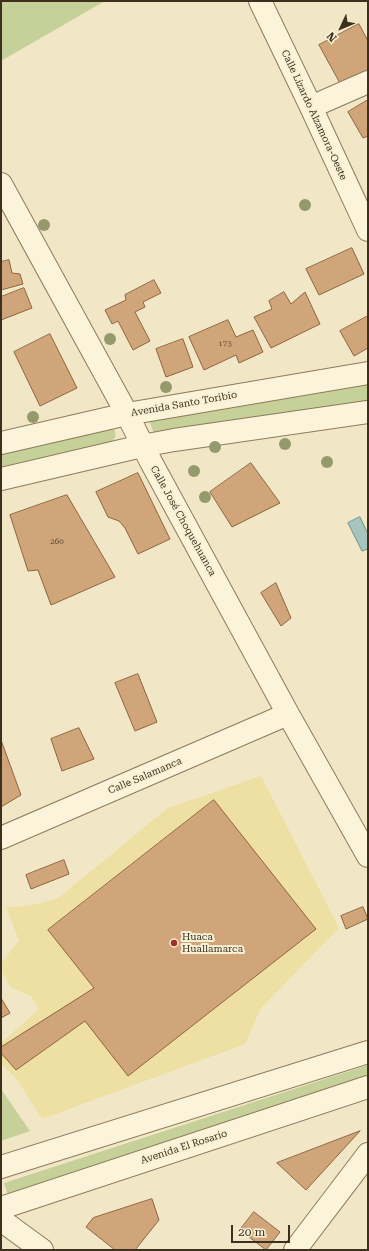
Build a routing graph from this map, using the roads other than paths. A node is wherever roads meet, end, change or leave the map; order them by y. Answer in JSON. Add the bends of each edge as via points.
{"nodes":[{"id":1,"x":260,"y":1,"type":"edge"},
{"id":2,"x":368,"y":82,"type":"edge"},
{"id":3,"x":311,"y":107,"type":"junction"},
{"id":4,"x":3,"y":192,"type":"edge"},
{"id":5,"x":368,"y":230,"type":"edge"},
{"id":6,"x":368,"y":373,"type":"edge"},
{"id":7,"x":368,"y":412,"type":"edge"},
{"id":8,"x":127,"y":414,"type":"junction"},
{"id":9,"x":1,"y":443,"type":"edge"},
{"id":10,"x":142,"y":446,"type":"junction"},
{"id":11,"x":1,"y":479,"type":"edge"},
{"id":12,"x":288,"y":714,"type":"junction"},
{"id":13,"x":1,"y":838,"type":"edge"},
{"id":14,"x":368,"y":856,"type":"edge"},
{"id":15,"x":368,"y":1052,"type":"edge"},
{"id":16,"x":368,"y":1086,"type":"edge"},
{"id":17,"x":368,"y":1154,"type":"edge"},
{"id":18,"x":1,"y":1167,"type":"edge"},
{"id":19,"x":1,"y":1208,"type":"edge"},
{"id":20,"x":1,"y":1220,"type":"edge"},
{"id":21,"x":42,"y":1250,"type":"edge"},
{"id":22,"x":295,"y":1250,"type":"edge"}],
"edges":[{"from":1,"to":3,"type":"street","name":"Calle Lizardo Alzamora-Oeste"},
{"from":2,"to":3,"type":"street"},
{"from":3,"to":5,"type":"street","name":"Calle Lizardo Alzamora-Oeste"},
{"from":4,"to":8,"type":"street","name":"Calle José Choquehuanca"},
{"from":6,"to":8,"type":"street","name":"Avenida Santo Toribio"},
{"from":7,"to":10,"type":"street"},
{"from":8,"to":9,"type":"street","name":"Avenida Santo Toribio"},
{"from":8,"to":10,"type":"street","name":"Calle José Choquehuanca"},
{"from":10,"to":11,"type":"street"},
{"from":10,"to":12,"type":"street","name":"Calle José Choquehuanca"},
{"from":12,"to":13,"type":"street","name":"Calle Salamanca"},
{"from":12,"to":14,"type":"street","name":"Calle José Choquehuanca"},
{"from":15,"to":18,"type":"street"},
{"from":16,"to":19,"type":"street","name":"Avenida El Rosario"},
{"from":17,"to":22,"type":"street"},
{"from":20,"to":21,"type":"street"}]}
